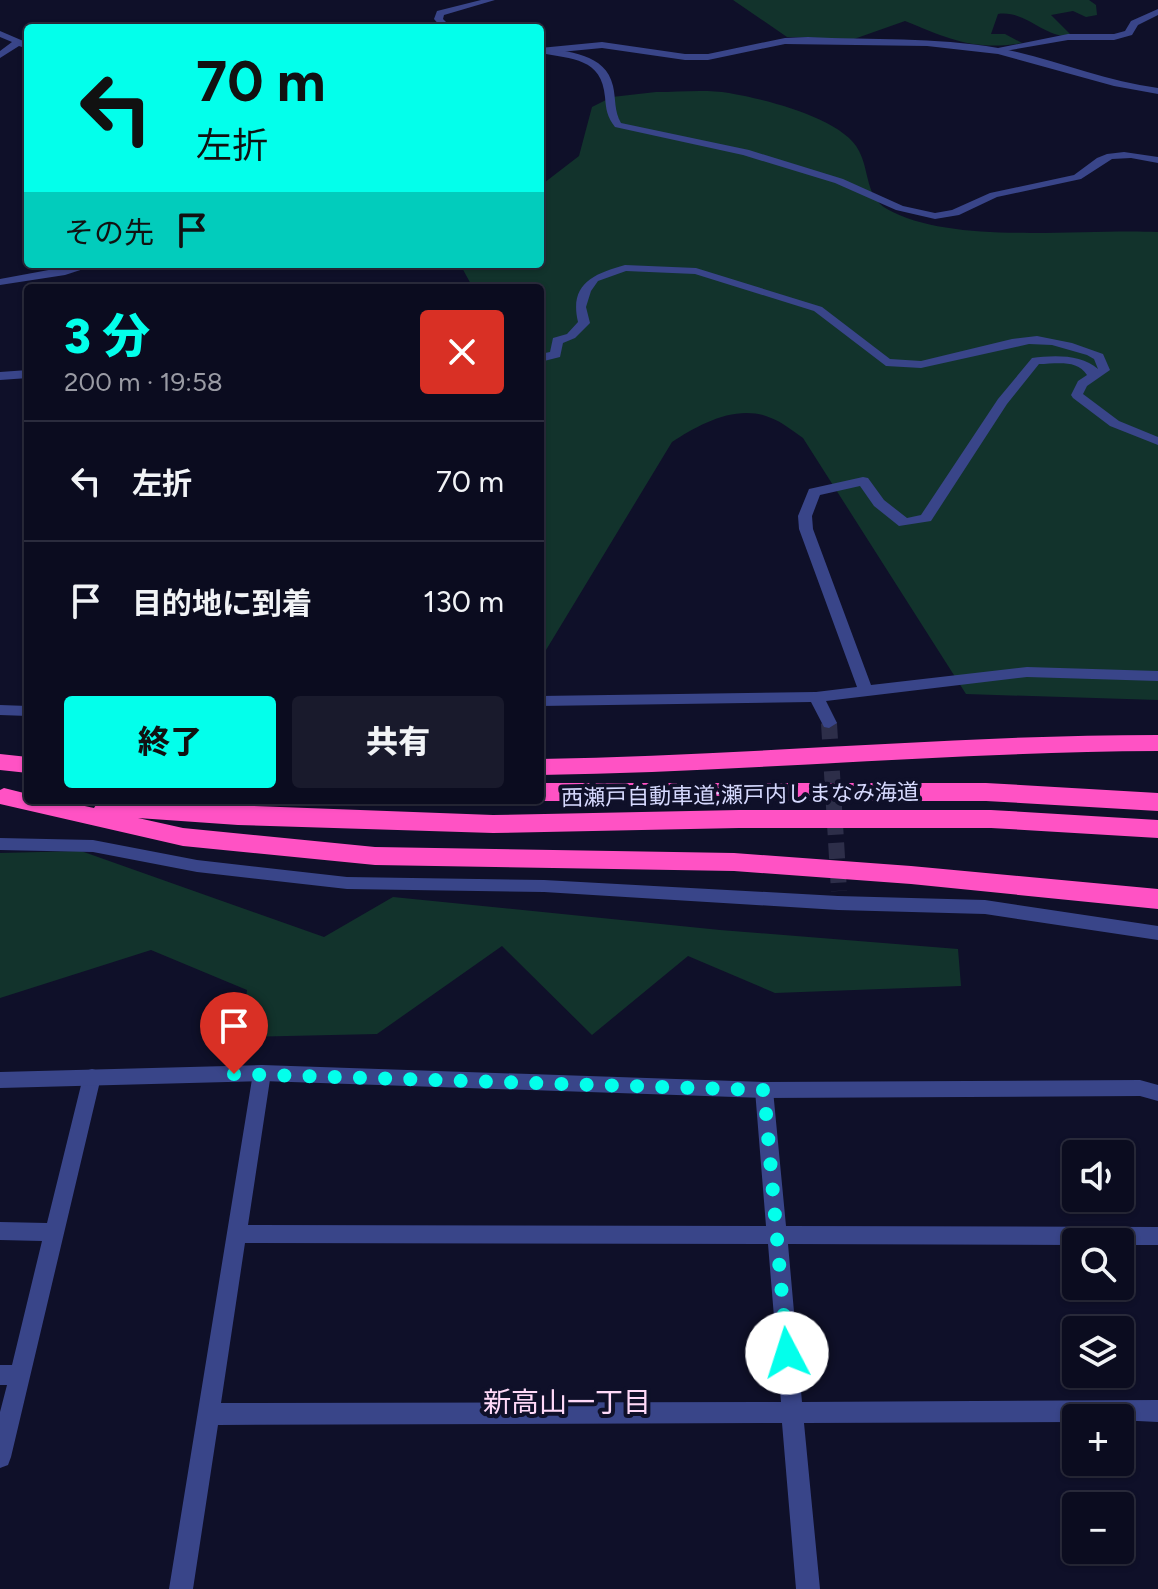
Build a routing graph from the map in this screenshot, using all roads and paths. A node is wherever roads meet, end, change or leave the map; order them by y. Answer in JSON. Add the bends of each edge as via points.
{"nodes":[{"id":1,"x":491,"y":0,"type":"edge"},
{"id":2,"x":1158,"y":12,"type":"edge"},
{"id":3,"x":443,"y":24,"type":"edge"},
{"id":4,"x":0,"y":34,"type":"edge"},
{"id":5,"x":23,"y":45,"type":"edge"},
{"id":6,"x":544,"y":50,"type":"edge"},
{"id":7,"x":993,"y":50,"type":"junction"},
{"id":8,"x":544,"y":51,"type":"edge"},
{"id":9,"x":0,"y":55,"type":"edge"},
{"id":10,"x":1158,"y":91,"type":"edge"},
{"id":11,"x":1158,"y":160,"type":"edge"},
{"id":12,"x":79,"y":268,"type":"edge"},
{"id":13,"x":0,"y":282,"type":"edge"},
{"id":14,"x":544,"y":357,"type":"edge"},
{"id":15,"x":24,"y":374,"type":"edge"},
{"id":16,"x":1094,"y":376,"type":"junction"},
{"id":17,"x":1,"y":377,"type":"edge"},
{"id":18,"x":1158,"y":441,"type":"edge"},
{"id":19,"x":1158,"y":676,"type":"edge"},
{"id":20,"x":865,"y":689,"type":"junction"},
{"id":21,"x":816,"y":697,"type":"junction"},
{"id":22,"x":544,"y":701,"type":"edge"},
{"id":23,"x":0,"y":710,"type":"edge"},
{"id":24,"x":24,"y":711,"type":"edge"},
{"id":25,"x":829,"y":723,"type":"tunnel mouth"},
{"id":26,"x":1158,"y":743,"type":"edge"},
{"id":27,"x":0,"y":760,"type":"edge"},
{"id":28,"x":24,"y":762,"type":"edge"},
{"id":29,"x":544,"y":767,"type":"edge"},
{"id":30,"x":544,"y":792,"type":"edge"},
{"id":31,"x":1158,"y":802,"type":"edge"},
{"id":32,"x":37,"y":804,"type":"edge"},
{"id":33,"x":86,"y":804,"type":"edge"},
{"id":34,"x":1158,"y":829,"type":"edge"},
{"id":35,"x":0,"y":844,"type":"edge"},
{"id":36,"x":1158,"y":899,"type":"edge"},
{"id":37,"x":1158,"y":933,"type":"edge"},
{"id":38,"x":262,"y":1073,"type":"junction"},
{"id":39,"x":92,"y":1077,"type":"junction"},
{"id":40,"x":0,"y":1080,"type":"edge"},
{"id":41,"x":764,"y":1090,"type":"junction"},
{"id":42,"x":1158,"y":1093,"type":"edge"},
{"id":43,"x":0,"y":1231,"type":"edge"},
{"id":44,"x":55,"y":1232,"type":"junction"},
{"id":45,"x":237,"y":1234,"type":"junction"},
{"id":46,"x":777,"y":1235,"type":"junction"},
{"id":47,"x":1158,"y":1236,"type":"edge"},
{"id":48,"x":10,"y":1375,"type":"edge"},
{"id":49,"x":1158,"y":1411,"type":"edge"},
{"id":50,"x":793,"y":1412,"type":"junction"},
{"id":51,"x":209,"y":1414,"type":"junction"},
{"id":52,"x":0,"y":1457,"type":"edge"},
{"id":53,"x":181,"y":1589,"type":"edge"},
{"id":54,"x":808,"y":1589,"type":"edge"}],
"edges":[{"from":1,"to":3,"type":"street","via":[[440,13]]},
{"from":2,"to":7,"type":"street","via":[[1114,37],[1068,37]]},
{"from":4,"to":5,"type":"street"},
{"from":5,"to":9,"type":"street"},
{"from":6,"to":7,"type":"street","via":[[602,45],[708,57],[808,40]]},
{"from":7,"to":10,"type":"street"},
{"from":8,"to":11,"type":"street","via":[[601,67],[608,76],[612,118],[618,125],[745,152],[839,181],[919,214],[955,213],[994,195],[1077,177],[1111,156]]},
{"from":12,"to":13,"type":"street"},
{"from":14,"to":16,"type":"street","via":[[556,354],[557,341],[584,323],[580,307],[594,279],[625,268],[661,267],[696,271],[818,309],[886,362],[963,356],[1032,339],[1091,352],[1104,370]]},
{"from":15,"to":17,"type":"street"},
{"from":16,"to":18,"type":"street","via":[[1077,395],[1093,412]]},
{"from":16,"to":20,"type":"street","via":[[1089,367],[1072,360],[1036,361],[1002,402],[926,518],[904,523],[863,481],[814,492],[806,529]]},
{"from":19,"to":20,"type":"street","via":[[1027,672]]},
{"from":20,"to":21,"type":"street"},
{"from":21,"to":22,"type":"street"},
{"from":21,"to":25,"type":"street"},
{"from":23,"to":24,"type":"street"},
{"from":26,"to":29,"type":"highway","via":[[1060,742],[645,767]]},
{"from":27,"to":28,"type":"highway"},
{"from":30,"to":31,"type":"highway","name":"西瀬戸自動車道;瀬戸内しまなみ海道","via":[[986,792]]},
{"from":32,"to":36,"type":"highway","via":[[183,837],[375,856],[734,862]]},
{"from":33,"to":34,"type":"highway","name":"西瀬戸自動車道;瀬戸内しまなみ海道","via":[[238,816],[477,823],[991,819]]},
{"from":35,"to":37,"type":"street","via":[[93,846],[197,866],[347,883],[838,897],[985,907]]},
{"from":38,"to":39,"type":"street"},
{"from":38,"to":41,"type":"street"},
{"from":38,"to":45,"type":"street"},
{"from":39,"to":40,"type":"street"},
{"from":39,"to":44,"type":"street"},
{"from":41,"to":42,"type":"street","via":[[1128,1088]]},
{"from":41,"to":46,"type":"street"},
{"from":43,"to":44,"type":"street"},
{"from":44,"to":48,"type":"street"},
{"from":45,"to":46,"type":"street"},
{"from":45,"to":51,"type":"street"},
{"from":46,"to":47,"type":"street"},
{"from":46,"to":50,"type":"street"},
{"from":48,"to":52,"type":"street"},
{"from":49,"to":50,"type":"street"},
{"from":50,"to":51,"type":"street"},
{"from":50,"to":54,"type":"street"},
{"from":51,"to":53,"type":"street"}]}
